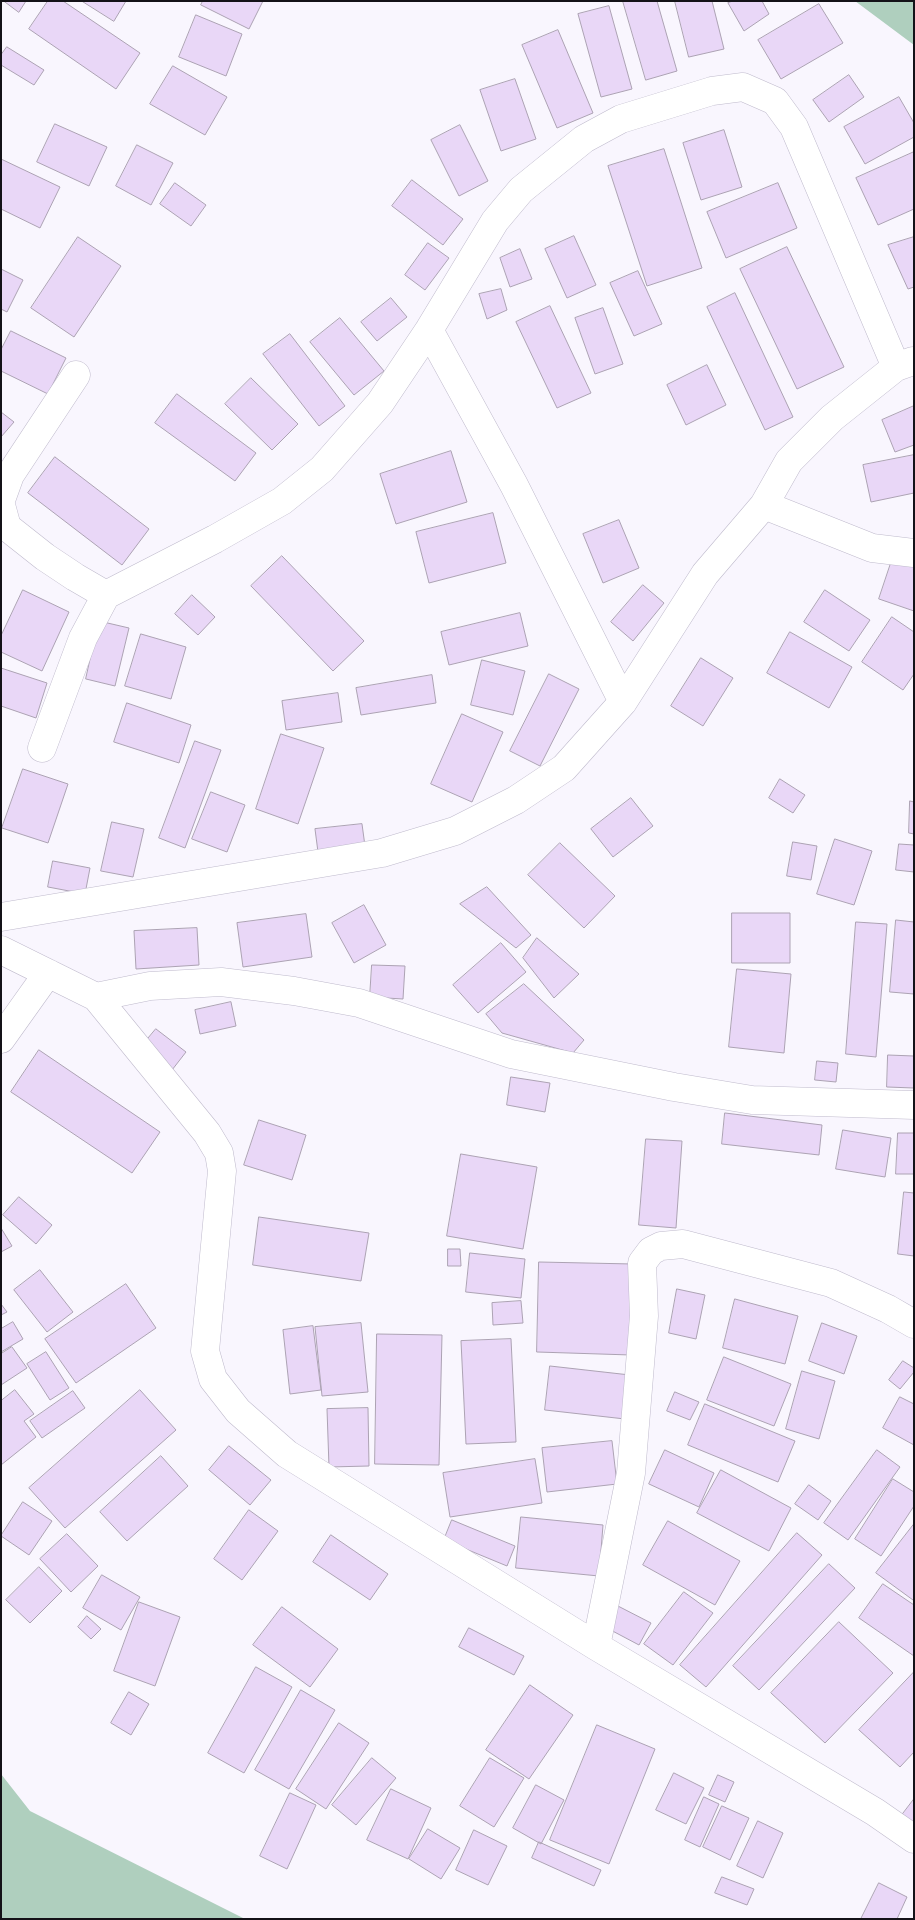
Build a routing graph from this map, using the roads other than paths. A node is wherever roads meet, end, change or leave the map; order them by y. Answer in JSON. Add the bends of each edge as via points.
{"nodes":[{"id":1,"x":429,"y":330,"type":"junction"},
{"id":2,"x":905,"y":364,"type":"edge"},
{"id":3,"x":76,"y":375,"type":"dead end"},
{"id":4,"x":1,"y":500,"type":"edge"},
{"id":5,"x":1,"y":505,"type":"edge"},
{"id":6,"x":764,"y":505,"type":"junction"},
{"id":7,"x":914,"y":553,"type":"edge"},
{"id":8,"x":106,"y":595,"type":"junction"},
{"id":9,"x":623,"y":702,"type":"junction"},
{"id":10,"x":42,"y":748,"type":"dead end"},
{"id":11,"x":1,"y":918,"type":"edge"},
{"id":12,"x":1,"y":950,"type":"edge"},
{"id":13,"x":48,"y":973,"type":"junction"},
{"id":14,"x":96,"y":996,"type":"junction"},
{"id":15,"x":1,"y":1039,"type":"edge"},
{"id":16,"x":914,"y":1106,"type":"edge"},
{"id":17,"x":914,"y":1324,"type":"edge"},
{"id":18,"x":596,"y":1646,"type":"junction"},
{"id":19,"x":914,"y":1839,"type":"edge"}],
"edges":[{"from":1,"to":2,"type":"street","via":[[496,221],[521,190],[584,138],[621,120],[712,92],[743,87],[775,101],[794,127]]},
{"from":1,"to":8,"type":"street","via":[[380,403],[322,469],[282,500]]},
{"from":1,"to":9,"type":"street","via":[[514,485]]},
{"from":2,"to":6,"type":"street","via":[[832,418],[789,461]]},
{"from":3,"to":4,"type":"street","via":[[10,476]]},
{"from":5,"to":8,"type":"street","via":[[6,527],[75,577]]},
{"from":6,"to":7,"type":"street","via":[[872,548]]},
{"from":6,"to":9,"type":"street","via":[[705,574]]},
{"from":8,"to":10,"type":"street","via":[[83,638]]},
{"from":9,"to":11,"type":"street","via":[[564,768],[516,800],[455,831],[382,853]]},
{"from":12,"to":13,"type":"street"},
{"from":13,"to":14,"type":"street"},
{"from":13,"to":15,"type":"street"},
{"from":14,"to":16,"type":"street","via":[[150,986],[221,982],[294,990],[359,1003],[511,1054],[664,1085],[752,1100]]},
{"from":14,"to":18,"type":"street","via":[[219,1153],[222,1171],[205,1351],[213,1379],[238,1411],[287,1454]]},
{"from":17,"to":18,"type":"street","via":[[831,1283],[683,1244],[661,1246],[651,1251],[642,1263],[644,1316],[631,1473]]},
{"from":18,"to":19,"type":"street","via":[[875,1812]]}]}
